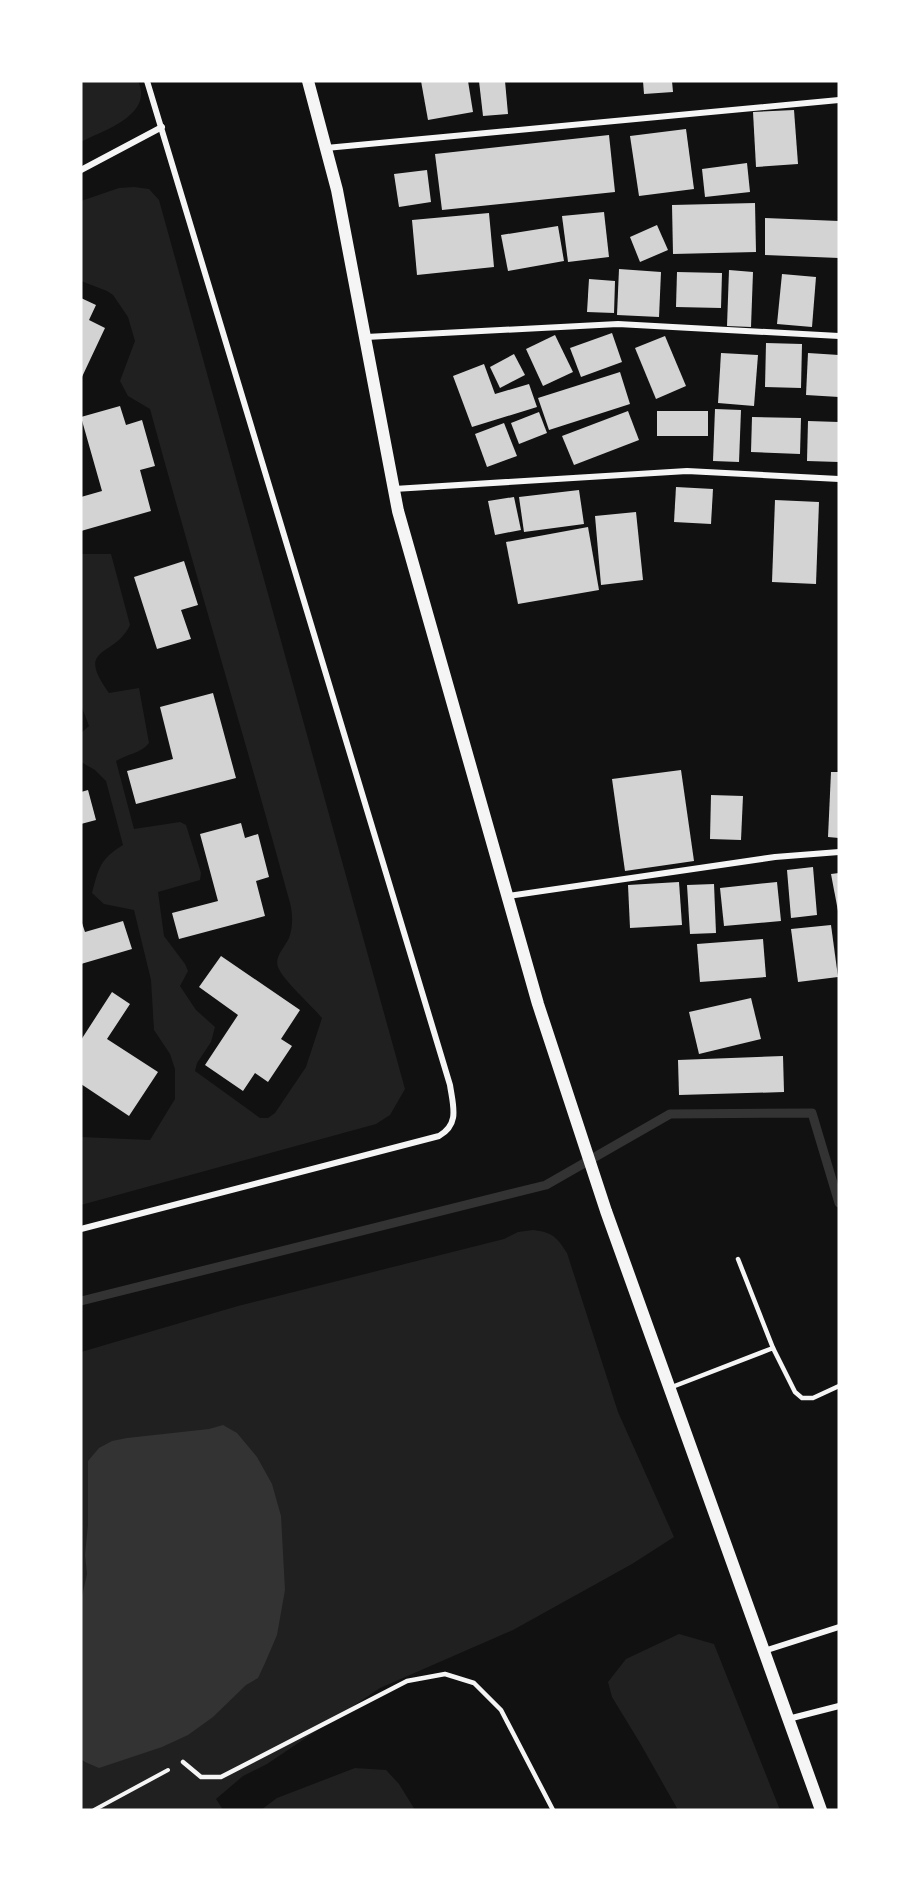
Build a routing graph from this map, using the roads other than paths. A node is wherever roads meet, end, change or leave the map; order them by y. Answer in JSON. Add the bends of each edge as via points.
{"nodes":[{"id":1,"x":147,"y":81,"type":"edge"},
{"id":2,"x":308,"y":81,"type":"edge"},
{"id":3,"x":839,"y":100,"type":"edge"},
{"id":4,"x":162,"y":127,"type":"junction"},
{"id":5,"x":326,"y":148,"type":"junction"},
{"id":6,"x":81,"y":170,"type":"edge"},
{"id":7,"x":839,"y":336,"type":"edge"},
{"id":8,"x":365,"y":337,"type":"junction"},
{"id":9,"x":839,"y":479,"type":"edge"},
{"id":10,"x":394,"y":489,"type":"junction"},
{"id":11,"x":839,"y":852,"type":"edge"},
{"id":12,"x":507,"y":896,"type":"junction"},
{"id":13,"x":81,"y":1229,"type":"edge"},
{"id":14,"x":738,"y":1259,"type":"dead end"},
{"id":15,"x":773,"y":1348,"type":"junction"},
{"id":16,"x":839,"y":1386,"type":"edge"},
{"id":17,"x":669,"y":1388,"type":"junction"},
{"id":18,"x":839,"y":1627,"type":"edge"},
{"id":19,"x":764,"y":1652,"type":"junction"},
{"id":20,"x":839,"y":1706,"type":"edge"},
{"id":21,"x":788,"y":1719,"type":"junction"},
{"id":22,"x":183,"y":1762,"type":"road end"},
{"id":23,"x":553,"y":1810,"type":"edge"},
{"id":24,"x":821,"y":1810,"type":"edge"}],
"edges":[{"from":1,"to":4,"type":"street"},
{"from":2,"to":5,"type":"main road"},
{"from":3,"to":5,"type":"street"},
{"from":4,"to":6,"type":"street"},
{"from":4,"to":13,"type":"street","via":[[447,1074],[453,1124],[439,1136]]},
{"from":5,"to":8,"type":"main road"},
{"from":7,"to":8,"type":"street","via":[[618,324]]},
{"from":8,"to":10,"type":"main road"},
{"from":9,"to":10,"type":"street","via":[[687,471]]},
{"from":10,"to":12,"type":"main road"},
{"from":11,"to":12,"type":"street","via":[[775,857]]},
{"from":12,"to":17,"type":"main road","via":[[538,1004]]},
{"from":14,"to":15,"type":"lane"},
{"from":15,"to":16,"type":"lane","via":[[795,1392],[802,1398],[813,1398]]},
{"from":15,"to":17,"type":"lane"},
{"from":17,"to":19,"type":"main road"},
{"from":18,"to":19,"type":"street"},
{"from":19,"to":21,"type":"main road"},
{"from":20,"to":21,"type":"street"},
{"from":21,"to":24,"type":"main road"},
{"from":22,"to":23,"type":"lane","via":[[201,1778],[221,1778],[406,1681],[445,1674],[474,1683],[501,1710]]}]}
